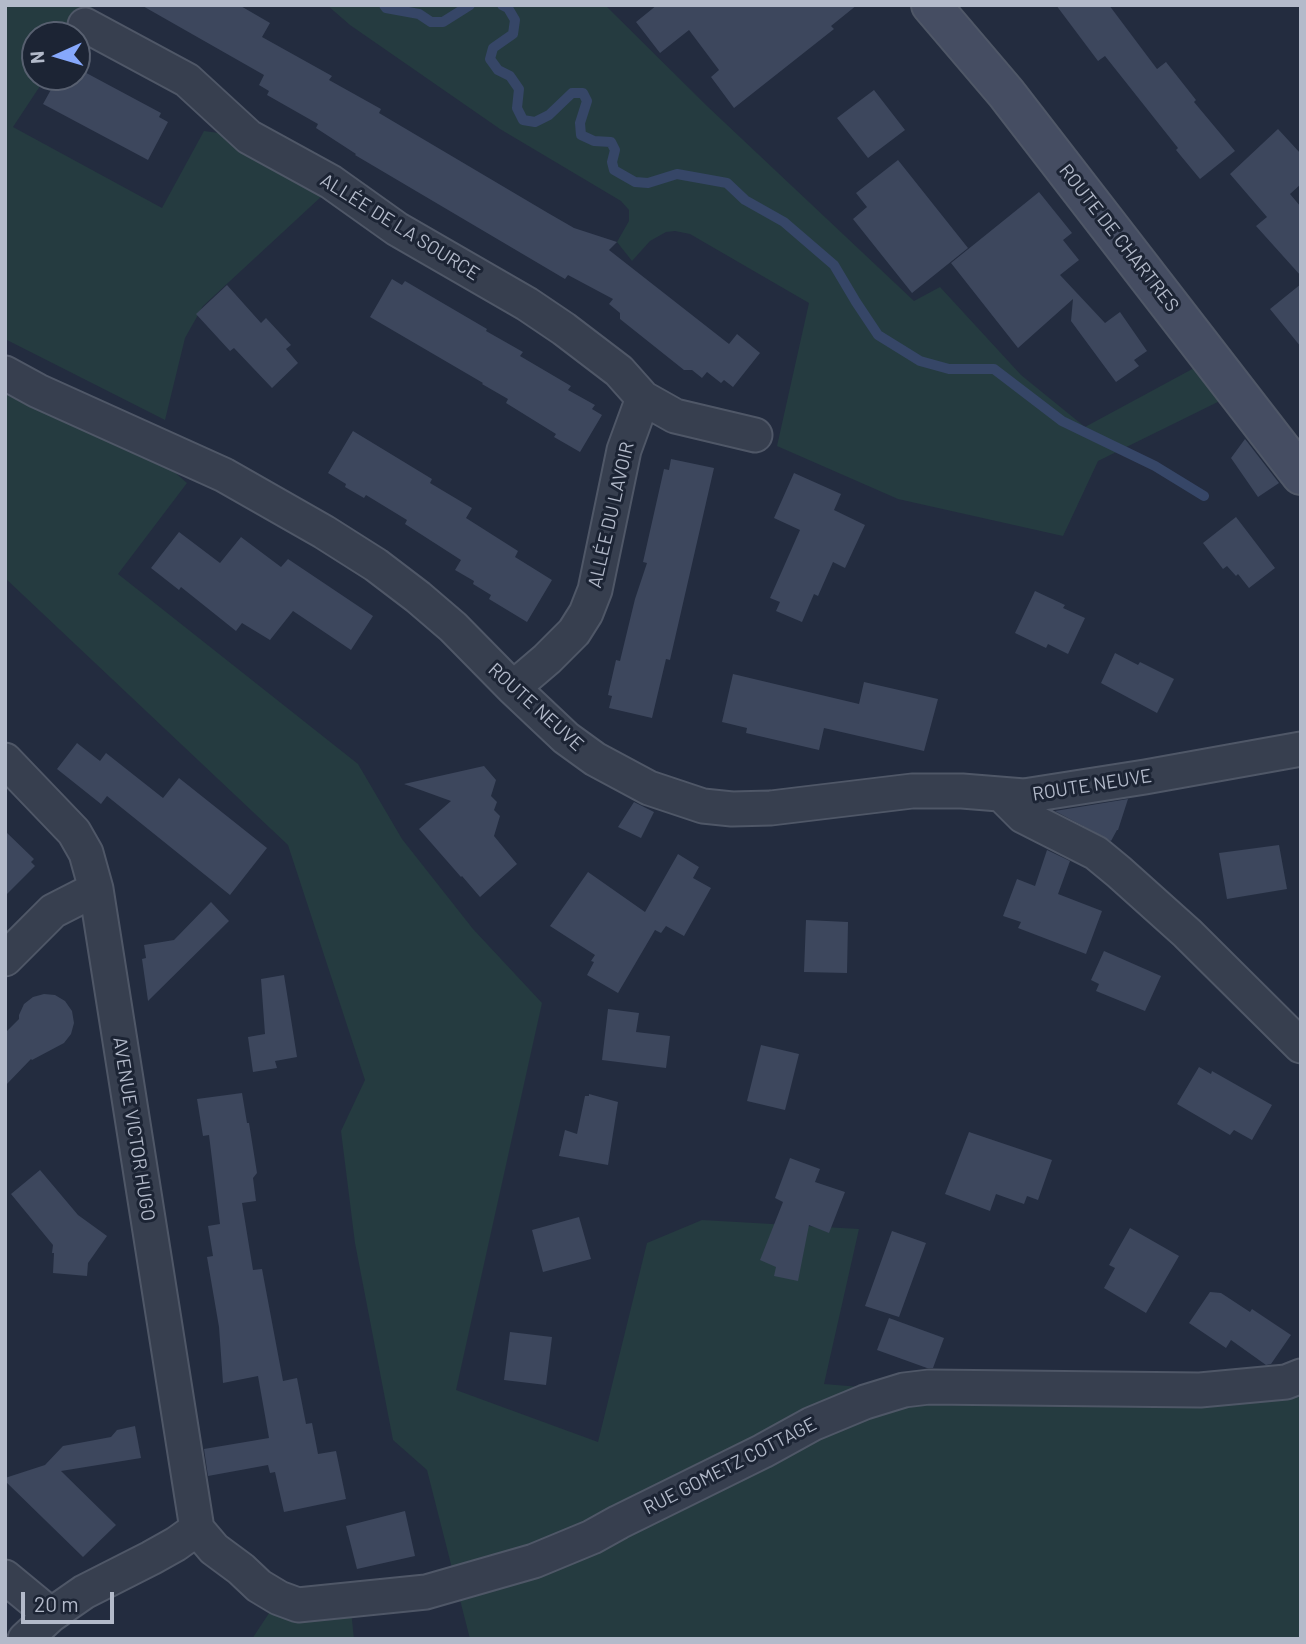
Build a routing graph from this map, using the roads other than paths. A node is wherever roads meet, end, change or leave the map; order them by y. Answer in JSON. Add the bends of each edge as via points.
{"nodes":[{"id":1,"x":931,"y":5,"type":"edge"},
{"id":2,"x":962,"y":5,"type":"edge"},
{"id":3,"x":91,"y":28,"type":"edge"},
{"id":4,"x":5,"y":373,"type":"edge"},
{"id":5,"x":643,"y":398,"type":"junction"},
{"id":6,"x":755,"y":435,"type":"dead end"},
{"id":7,"x":1301,"y":437,"type":"edge"},
{"id":8,"x":1301,"y":475,"type":"edge"},
{"id":9,"x":513,"y":688,"type":"junction"},
{"id":10,"x":1301,"y":748,"type":"edge"},
{"id":11,"x":5,"y":760,"type":"edge"},
{"id":12,"x":1003,"y":796,"type":"junction"},
{"id":13,"x":96,"y":889,"type":"junction"},
{"id":14,"x":5,"y":959,"type":"edge"},
{"id":15,"x":1301,"y":1046,"type":"edge"},
{"id":16,"x":1301,"y":1376,"type":"edge"},
{"id":17,"x":197,"y":1529,"type":"junction"},
{"id":18,"x":5,"y":1577,"type":"edge"},
{"id":19,"x":51,"y":1615,"type":"junction"},
{"id":20,"x":24,"y":1639,"type":"edge"}],
"edges":[{"from":1,"to":8,"type":"main road","name":"ROUTE DE CHARTRES","via":[[1015,103]]},
{"from":2,"to":7,"type":"main road","name":"ROUTE DE CHARTRES","via":[[1027,75],[1161,261]]},
{"from":3,"to":5,"type":"street","name":"ALLÉE DE LA SOURCE","via":[[187,80],[249,137],[331,182],[397,229],[564,329],[619,371]]},
{"from":4,"to":9,"type":"street","name":"ROUTE NEUVE","via":[[224,475],[324,531],[418,597]]},
{"from":5,"to":6,"type":"street","name":"ALLÉE DE LA SOURCE","via":[[675,416]]},
{"from":5,"to":9,"type":"street","name":"ALLÉE DU LAVOIR","via":[[624,450],[595,590],[586,613],[574,632]]},
{"from":9,"to":12,"type":"street","name":"ROUTE NEUVE","via":[[595,759],[649,788],[704,806],[771,808],[912,791]]},
{"from":10,"to":12,"type":"street","name":"ROUTE NEUVE","via":[[1145,778]]},
{"from":11,"to":13,"type":"street","name":"AVENUE VICTOR HUGO","via":[[74,832],[86,853]]},
{"from":12,"to":15,"type":"street","via":[[1023,816],[1096,853],[1119,872]]},
{"from":13,"to":14,"type":"street","via":[[53,911]]},
{"from":13,"to":17,"type":"street","name":"AVENUE VICTOR HUGO"},
{"from":16,"to":17,"type":"street","name":"RUE GOMETZ COTTAGE","via":[[1286,1382],[1200,1390],[904,1390],[813,1423],[592,1537],[534,1561],[426,1592],[298,1605],[259,1586]]},
{"from":17,"to":19,"type":"street"},
{"from":18,"to":19,"type":"street"},
{"from":19,"to":20,"type":"street"}]}
